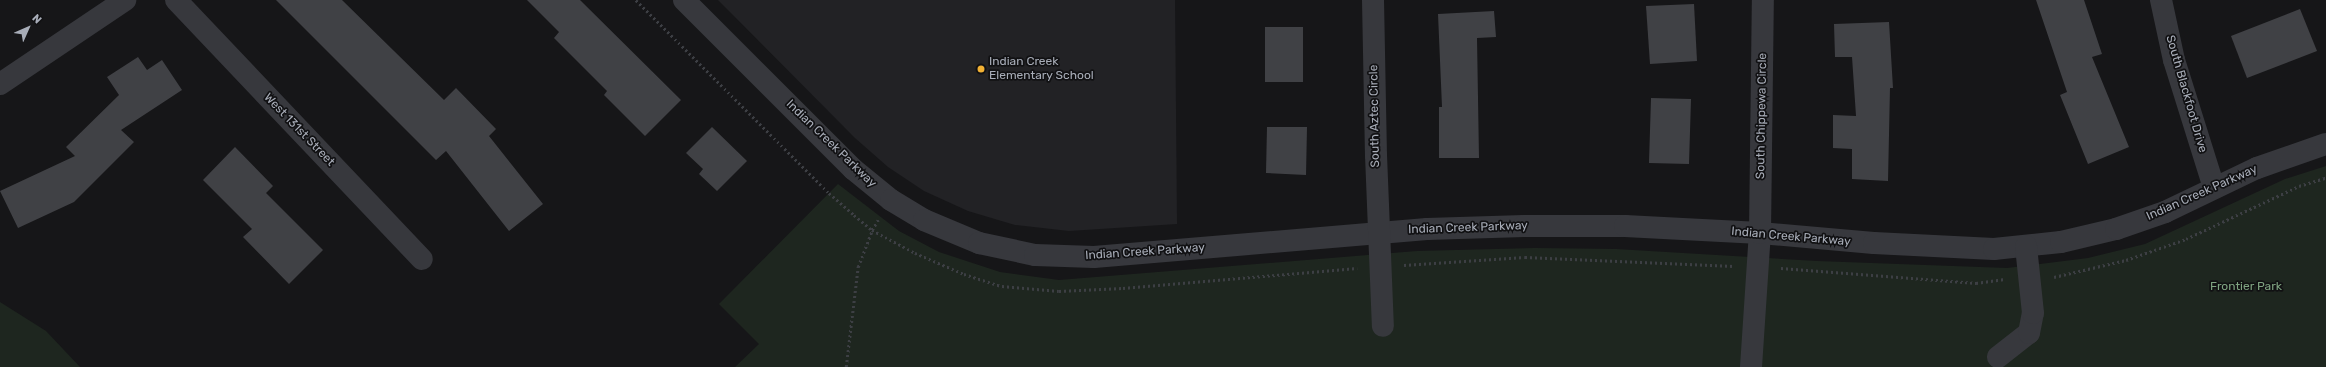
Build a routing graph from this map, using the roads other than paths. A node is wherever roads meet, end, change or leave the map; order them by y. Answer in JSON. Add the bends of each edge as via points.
{"nodes":[{"id":1,"x":125,"y":0,"type":"edge"},
{"id":2,"x":176,"y":0,"type":"edge"},
{"id":3,"x":684,"y":0,"type":"edge"},
{"id":4,"x":1372,"y":0,"type":"edge"},
{"id":5,"x":1763,"y":0,"type":"edge"},
{"id":6,"x":2161,"y":0,"type":"edge"},
{"id":7,"x":0,"y":84,"type":"edge"},
{"id":8,"x":2326,"y":144,"type":"edge"},
{"id":9,"x":2214,"y":188,"type":"junction"},
{"id":10,"x":1379,"y":232,"type":"junction"},
{"id":11,"x":1760,"y":233,"type":"junction"},
{"id":12,"x":2026,"y":246,"type":"junction"},
{"id":13,"x":422,"y":259,"type":"dead end"},
{"id":14,"x":1383,"y":326,"type":"dead end"},
{"id":15,"x":1998,"y":357,"type":"dead end"},
{"id":16,"x":1751,"y":367,"type":"edge"}],
"edges":[{"from":1,"to":7,"type":"street"},
{"from":2,"to":13,"type":"street","name":"West 131st Street"},
{"from":3,"to":10,"type":"street","name":"Indian Creek Parkway","via":[[853,169],[891,200],[924,220],[986,245],[1035,255],[1094,257]]},
{"from":4,"to":10,"type":"street","name":"South Aztec Circle"},
{"from":5,"to":11,"type":"street","name":"South Chippewa Circle"},
{"from":6,"to":9,"type":"street","name":"South Blackfoot Drive","via":[[2174,60]]},
{"from":8,"to":9,"type":"street","name":"Indian Creek Parkway","via":[[2256,168]]},
{"from":9,"to":12,"type":"street","name":"Indian Creek Parkway","via":[[2165,212],[2116,229],[2060,242]]},
{"from":10,"to":11,"type":"street","name":"Indian Creek Parkway","via":[[1524,226],[1625,226]]},
{"from":10,"to":14,"type":"street","name":"South Aztec Circle"},
{"from":11,"to":12,"type":"street","name":"Indian Creek Parkway","via":[[1882,244],[1994,249]]},
{"from":11,"to":16,"type":"street","name":"South Chippewa Circle"},
{"from":12,"to":15,"type":"street","via":[[2033,313],[2029,333]]}]}
